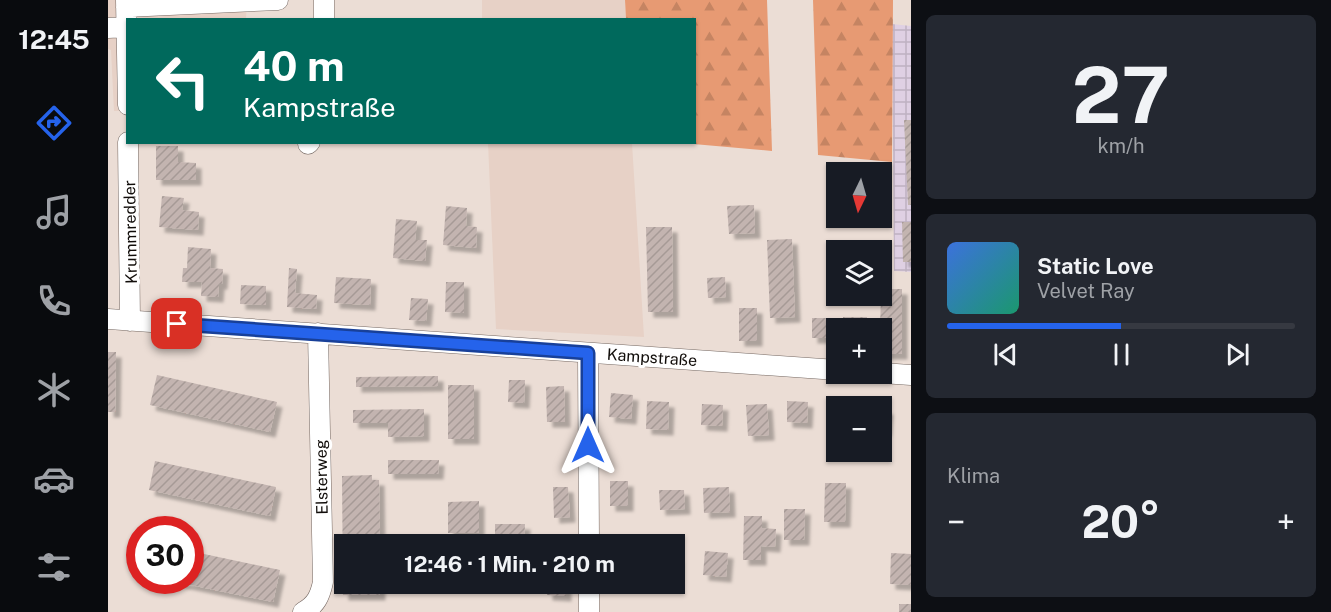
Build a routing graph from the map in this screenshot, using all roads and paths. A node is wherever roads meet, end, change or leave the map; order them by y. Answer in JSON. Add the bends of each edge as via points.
{"nodes":[{"id":1,"x":278,"y":0,"type":"edge"},
{"id":2,"x":324,"y":0,"type":"edge"},
{"id":3,"x":126,"y":3,"type":"edge"},
{"id":4,"x":324,"y":18,"type":"edge"},
{"id":5,"x":117,"y":28,"type":"edge"},
{"id":6,"x":126,"y":91,"type":"edge"},
{"id":7,"x":128,"y":144,"type":"edge"},
{"id":8,"x":108,"y":319,"type":"edge"},
{"id":9,"x":130,"y":321,"type":"junction"},
{"id":10,"x":318,"y":333,"type":"junction"},
{"id":11,"x":588,"y":353,"type":"junction"},
{"id":12,"x":826,"y":369,"type":"edge"},
{"id":13,"x":892,"y":374,"type":"edge"},
{"id":14,"x":911,"y":375,"type":"edge"},
{"id":15,"x":589,"y":534,"type":"edge"},
{"id":16,"x":589,"y":594,"type":"edge"},
{"id":17,"x":303,"y":612,"type":"edge"},
{"id":18,"x":589,"y":612,"type":"edge"}],
"edges":[{"from":1,"to":3,"type":"street"},
{"from":2,"to":4,"type":"street"},
{"from":3,"to":5,"type":"street"},
{"from":5,"to":6,"type":"street"},
{"from":7,"to":9,"type":"street","name":"Krummredder"},
{"from":8,"to":9,"type":"street","name":"Kampstraße"},
{"from":9,"to":10,"type":"street","name":"Kampstraße"},
{"from":10,"to":11,"type":"street","name":"Kampstraße"},
{"from":10,"to":17,"type":"street","name":"Elsterweg","via":[[323,582],[321,595]]},
{"from":11,"to":12,"type":"street","name":"Kampstraße"},
{"from":11,"to":15,"type":"street"},
{"from":13,"to":14,"type":"street"},
{"from":16,"to":18,"type":"street"}]}
